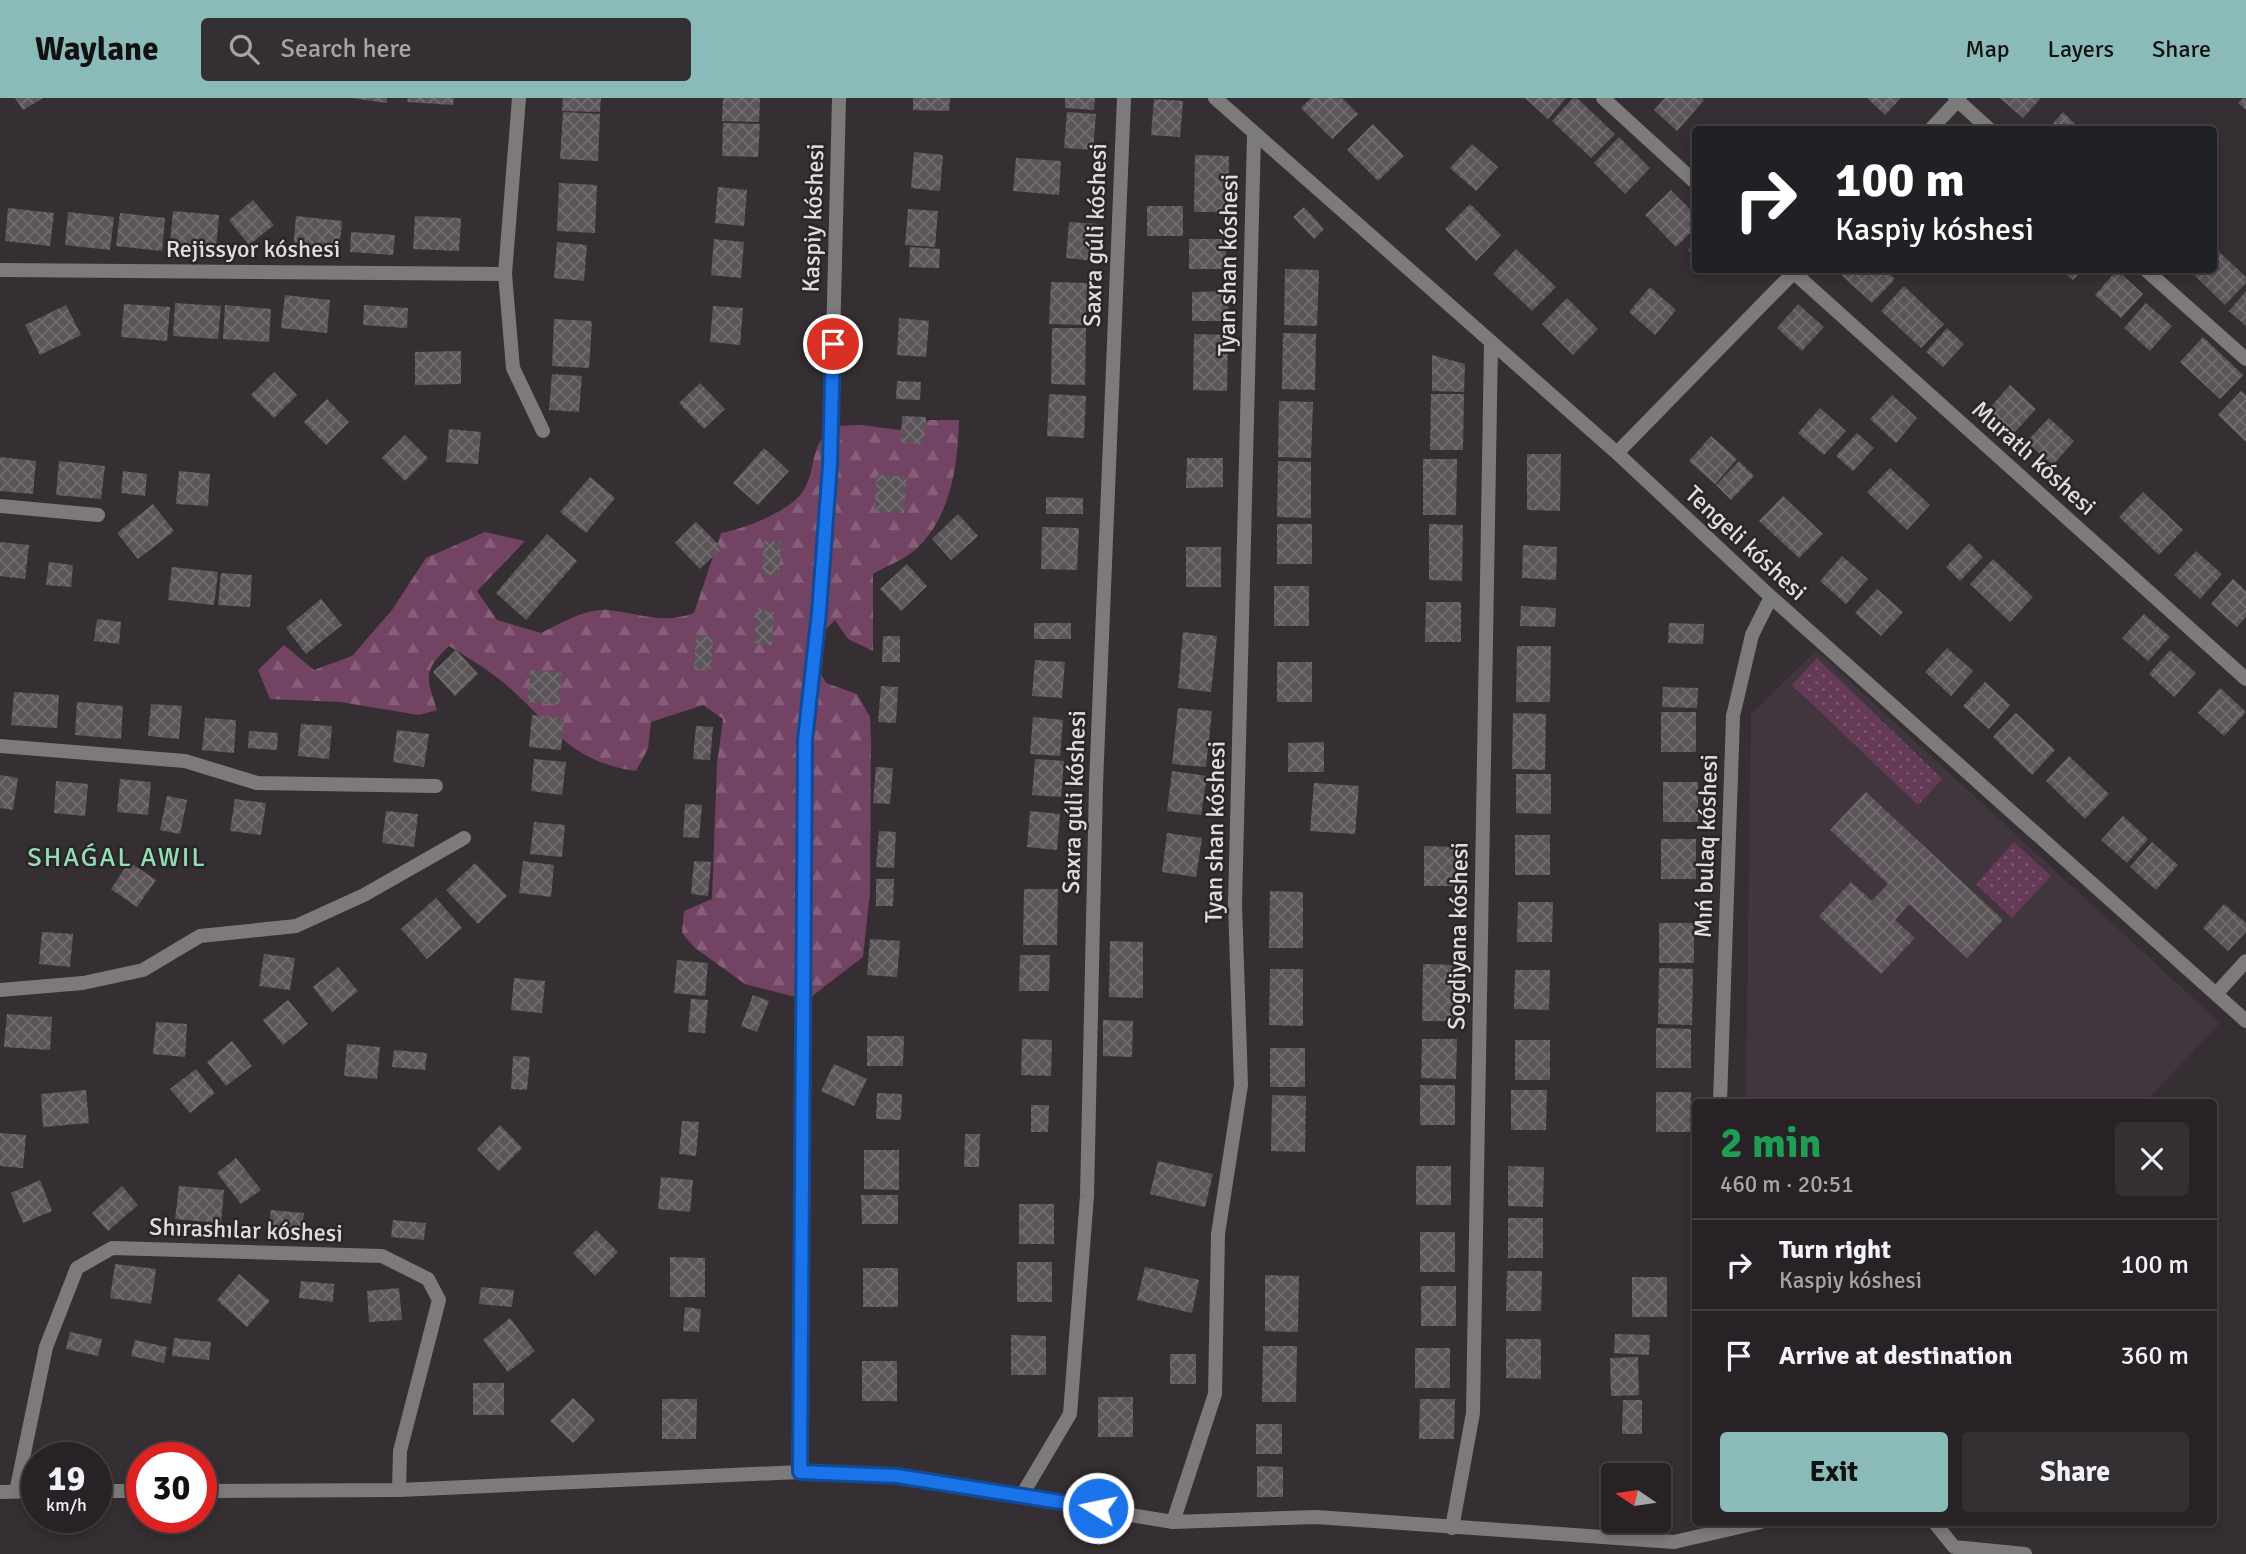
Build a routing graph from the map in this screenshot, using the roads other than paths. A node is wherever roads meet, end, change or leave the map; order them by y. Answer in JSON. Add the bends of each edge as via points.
{"nodes":[{"id":1,"x":519,"y":98,"type":"edge"},
{"id":2,"x":839,"y":98,"type":"edge"},
{"id":3,"x":1124,"y":98,"type":"edge"},
{"id":4,"x":1215,"y":98,"type":"edge"},
{"id":5,"x":1603,"y":98,"type":"edge"},
{"id":6,"x":1957,"y":99,"type":"edge"},
{"id":7,"x":1933,"y":126,"type":"edge"},
{"id":8,"x":1986,"y":126,"type":"edge"},
{"id":9,"x":1254,"y":135,"type":"junction"},
{"id":10,"x":1692,"y":179,"type":"edge"},
{"id":11,"x":0,"y":270,"type":"edge"},
{"id":12,"x":1791,"y":273,"type":"edge"},
{"id":13,"x":1797,"y":273,"type":"edge"},
{"id":14,"x":2149,"y":273,"type":"edge"},
{"id":15,"x":505,"y":274,"type":"junction"},
{"id":16,"x":1491,"y":343,"type":"junction"},
{"id":17,"x":2246,"y":359,"type":"edge"},
{"id":18,"x":543,"y":431,"type":"dead end"},
{"id":19,"x":1617,"y":453,"type":"junction"},
{"id":20,"x":0,"y":506,"type":"edge"},
{"id":21,"x":98,"y":515,"type":"dead end"},
{"id":22,"x":1771,"y":597,"type":"junction"},
{"id":23,"x":2246,"y":679,"type":"edge"},
{"id":24,"x":0,"y":746,"type":"edge"},
{"id":25,"x":436,"y":786,"type":"dead end"},
{"id":26,"x":464,"y":838,"type":"dead end"},
{"id":27,"x":2246,"y":961,"type":"edge"},
{"id":28,"x":0,"y":990,"type":"edge"},
{"id":29,"x":2216,"y":994,"type":"junction"},
{"id":30,"x":2246,"y":1021,"type":"edge"},
{"id":31,"x":1720,"y":1099,"type":"edge"},
{"id":32,"x":800,"y":1472,"type":"junction"},
{"id":33,"x":399,"y":1490,"type":"junction"},
{"id":34,"x":217,"y":1491,"type":"edge"},
{"id":35,"x":0,"y":1492,"type":"edge"},
{"id":36,"x":16,"y":1492,"type":"junction"},
{"id":37,"x":21,"y":1492,"type":"edge"},
{"id":38,"x":1022,"y":1495,"type":"junction"},
{"id":39,"x":1173,"y":1522,"type":"junction"},
{"id":40,"x":1937,"y":1526,"type":"edge"},
{"id":41,"x":1722,"y":1527,"type":"edge"},
{"id":42,"x":1452,"y":1528,"type":"junction"},
{"id":43,"x":2025,"y":1554,"type":"edge"}],
"edges":[{"from":1,"to":15,"type":"street"},
{"from":2,"to":32,"type":"street","name":"Kaspiy kóshesi","via":[[830,465],[805,740]]},
{"from":3,"to":38,"type":"street","name":"Saxra gúli kóshesi","via":[[1096,784],[1087,1196],[1070,1414]]},
{"from":4,"to":9,"type":"street","name":"Tengeli kóshesi"},
{"from":5,"to":10,"type":"street"},
{"from":6,"to":7,"type":"street"},
{"from":6,"to":8,"type":"street"},
{"from":9,"to":16,"type":"street","name":"Tengeli kóshesi"},
{"from":9,"to":39,"type":"street","name":"Tyan shan kóshesi","via":[[1235,904],[1241,1085],[1218,1234],[1215,1394]]},
{"from":11,"to":15,"type":"street","name":"Rejissyor kóshesi"},
{"from":12,"to":19,"type":"street"},
{"from":13,"to":23,"type":"street","name":"Muratlı kóshesi"},
{"from":14,"to":17,"type":"street"},
{"from":15,"to":18,"type":"street","via":[[513,368]]},
{"from":16,"to":19,"type":"street","name":"Tengeli kóshesi"},
{"from":16,"to":42,"type":"street","name":"Sogdiyana kóshesi","via":[[1473,1413]]},
{"from":19,"to":22,"type":"street","name":"Tengeli kóshesi"},
{"from":20,"to":21,"type":"street"},
{"from":22,"to":29,"type":"street","name":"Tengeli kóshesi"},
{"from":22,"to":31,"type":"street","name":"Mıń bulaq kóshesi","via":[[1752,635],[1733,716]]},
{"from":24,"to":25,"type":"street","via":[[185,761],[257,783]]},
{"from":26,"to":28,"type":"street","via":[[364,895],[296,926],[200,936],[143,971],[83,983]]},
{"from":27,"to":29,"type":"street"},
{"from":29,"to":30,"type":"street","name":"Tengeli kóshesi"},
{"from":32,"to":33,"type":"street"},
{"from":32,"to":38,"type":"street","via":[[897,1476]]},
{"from":33,"to":34,"type":"street"},
{"from":33,"to":36,"type":"street","name":"Shırashılar kóshesi","via":[[400,1451],[439,1300],[428,1279],[382,1256],[112,1248],[76,1268],[46,1347]]},
{"from":35,"to":36,"type":"street"},
{"from":36,"to":37,"type":"street"},
{"from":38,"to":39,"type":"street"},
{"from":39,"to":42,"type":"street","via":[[1316,1517]]},
{"from":40,"to":43,"type":"street","via":[[1954,1547]]},
{"from":41,"to":42,"type":"street","via":[[1674,1542]]}]}
